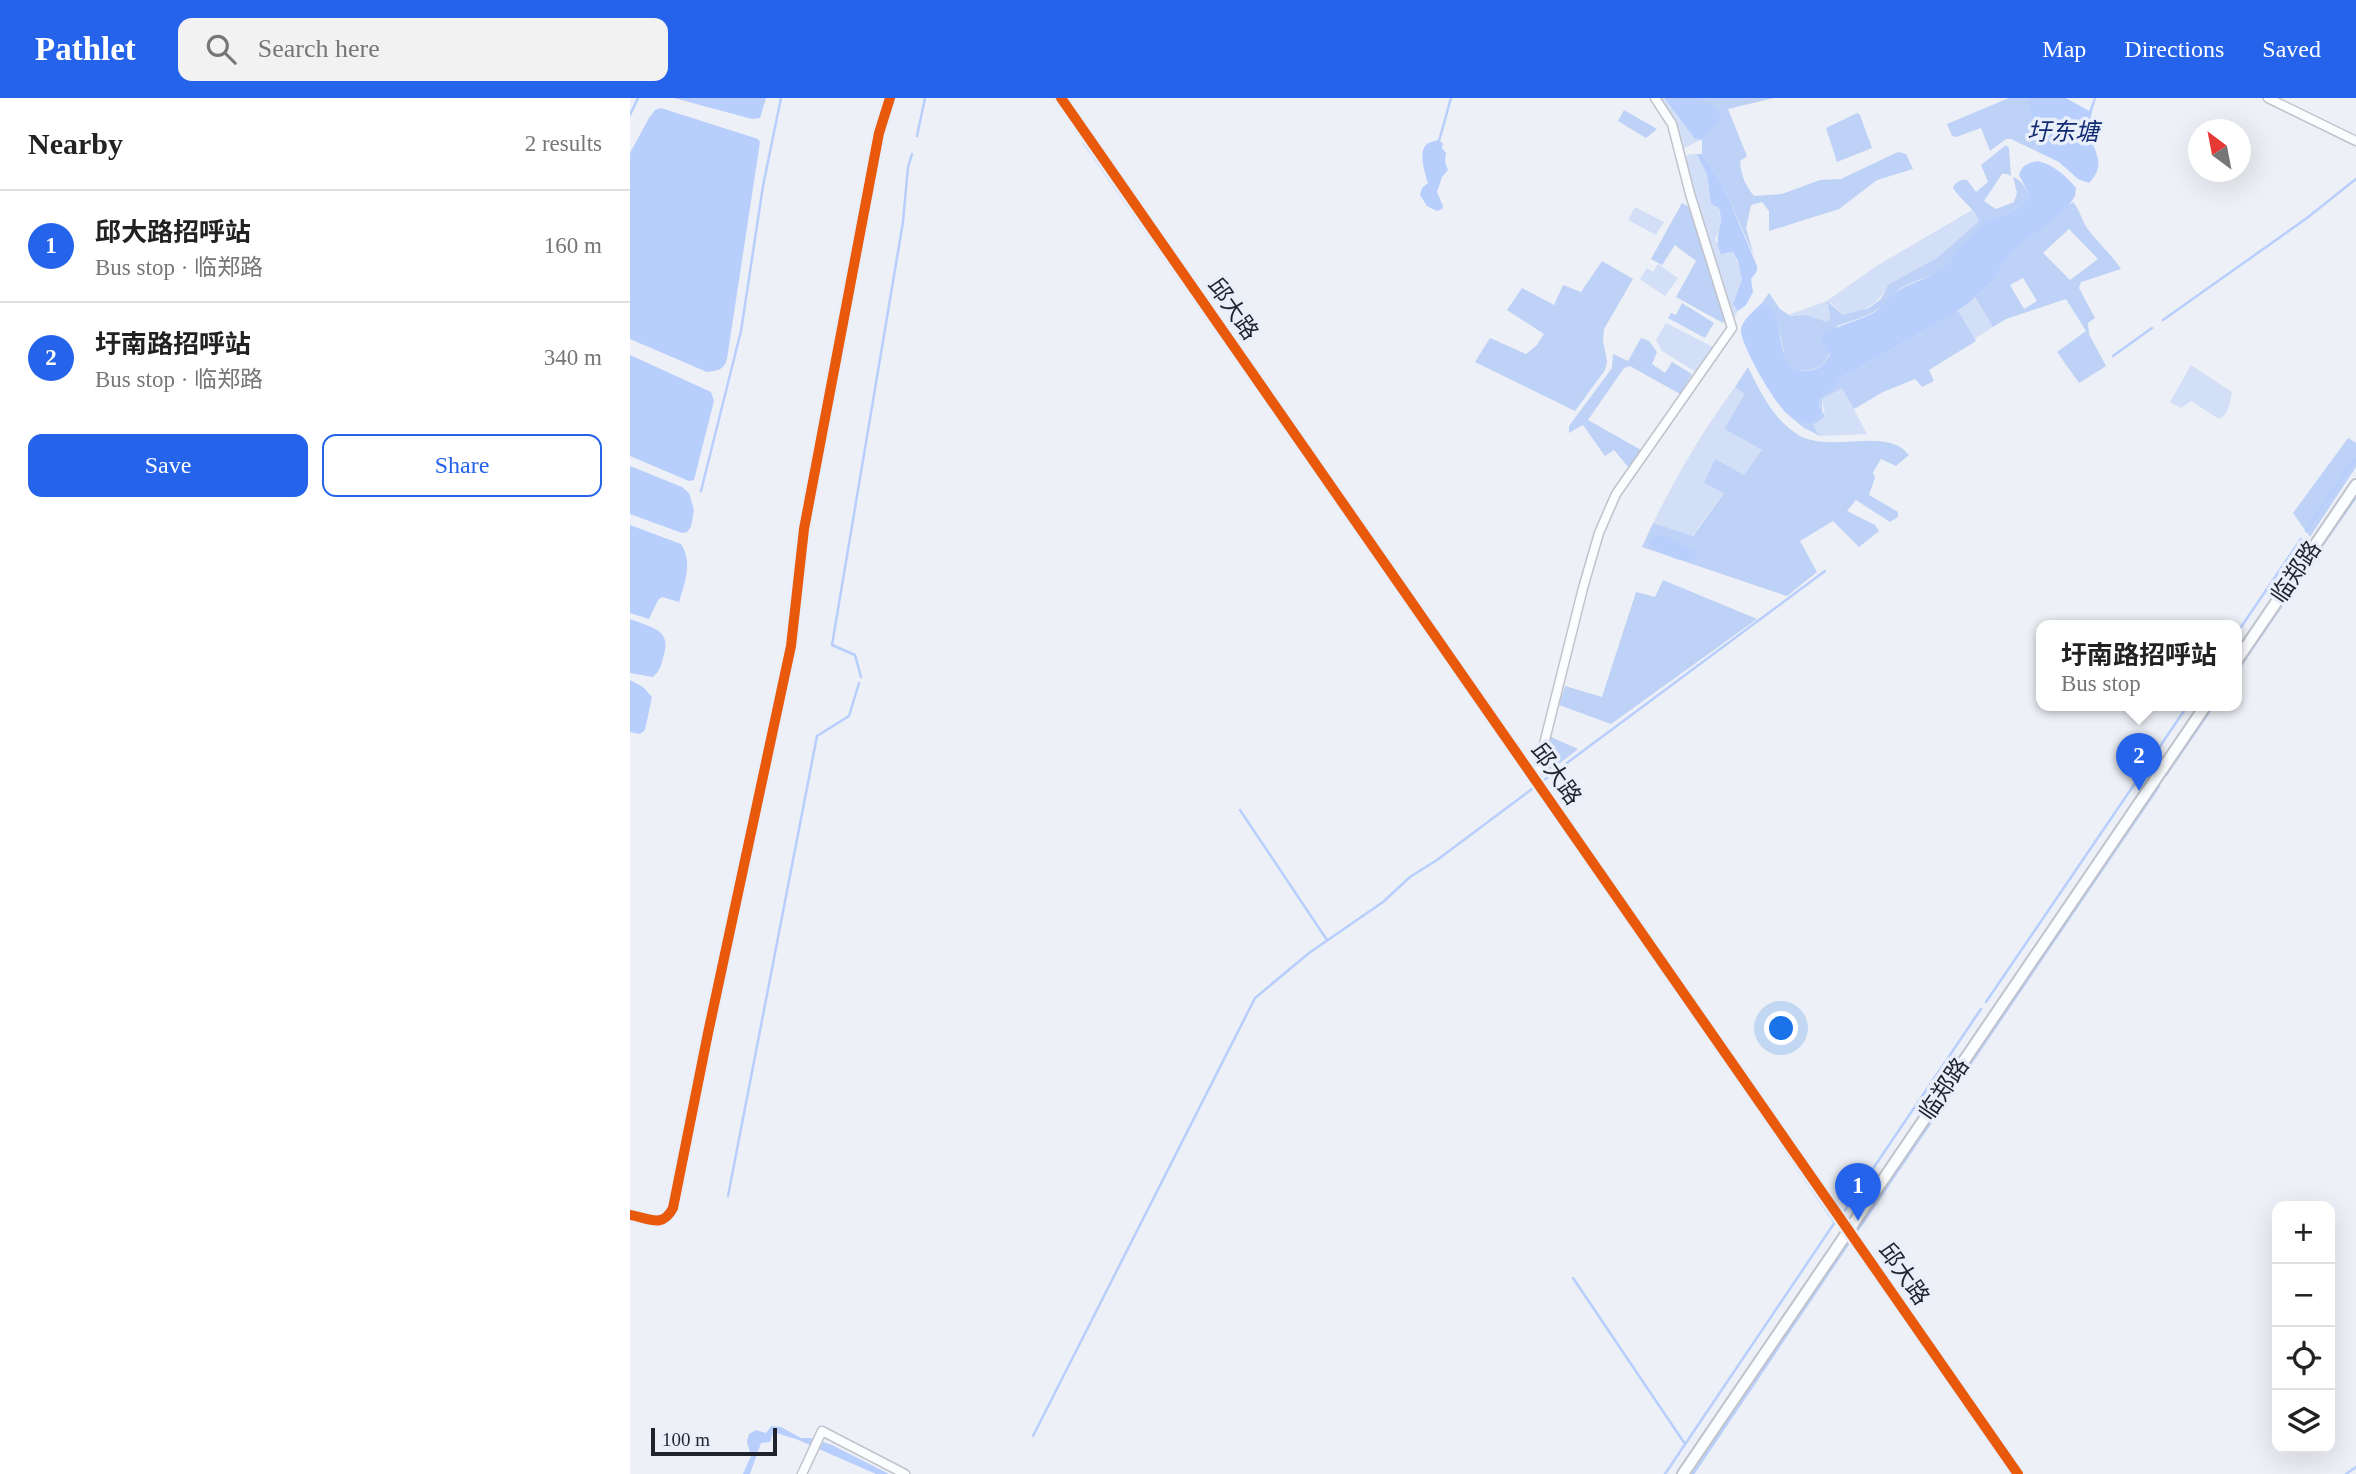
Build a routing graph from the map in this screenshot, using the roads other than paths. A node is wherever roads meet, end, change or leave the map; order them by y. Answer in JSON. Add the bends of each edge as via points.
{"nodes":[{"id":1,"x":890,"y":98,"type":"edge"},
{"id":2,"x":1061,"y":98,"type":"edge"},
{"id":3,"x":1656,"y":98,"type":"edge"},
{"id":4,"x":2268,"y":98,"type":"edge"},
{"id":5,"x":2356,"y":141,"type":"edge"},
{"id":6,"x":2356,"y":485,"type":"edge"},
{"id":7,"x":2242,"y":653,"type":"edge"},
{"id":8,"x":2202,"y":711,"type":"edge"},
{"id":9,"x":1535,"y":780,"type":"junction"},
{"id":10,"x":630,"y":1215,"type":"edge"},
{"id":11,"x":1847,"y":1230,"type":"junction"},
{"id":12,"x":802,"y":1474,"type":"edge"},
{"id":13,"x":905,"y":1474,"type":"edge"},
{"id":14,"x":1683,"y":1474,"type":"edge"},
{"id":15,"x":2018,"y":1474,"type":"edge"}],
"edges":[{"from":1,"to":10,"type":"street","via":[[878,133],[804,529],[791,646],[673,1208],[660,1221]]},
{"from":2,"to":9,"type":"street","name":"邱大路"},
{"from":3,"to":9,"type":"street","via":[[1672,124],[1732,328],[1616,494],[1599,533]]},
{"from":4,"to":5,"type":"street"},
{"from":6,"to":7,"type":"main road","name":"临郑路"},
{"from":8,"to":11,"type":"main road","name":"临郑路"},
{"from":9,"to":11,"type":"street","name":"邱大路"},
{"from":11,"to":14,"type":"main road","name":"临郑路"},
{"from":11,"to":15,"type":"street","name":"邱大路"},
{"from":12,"to":13,"type":"street","via":[[822,1432]]}]}
